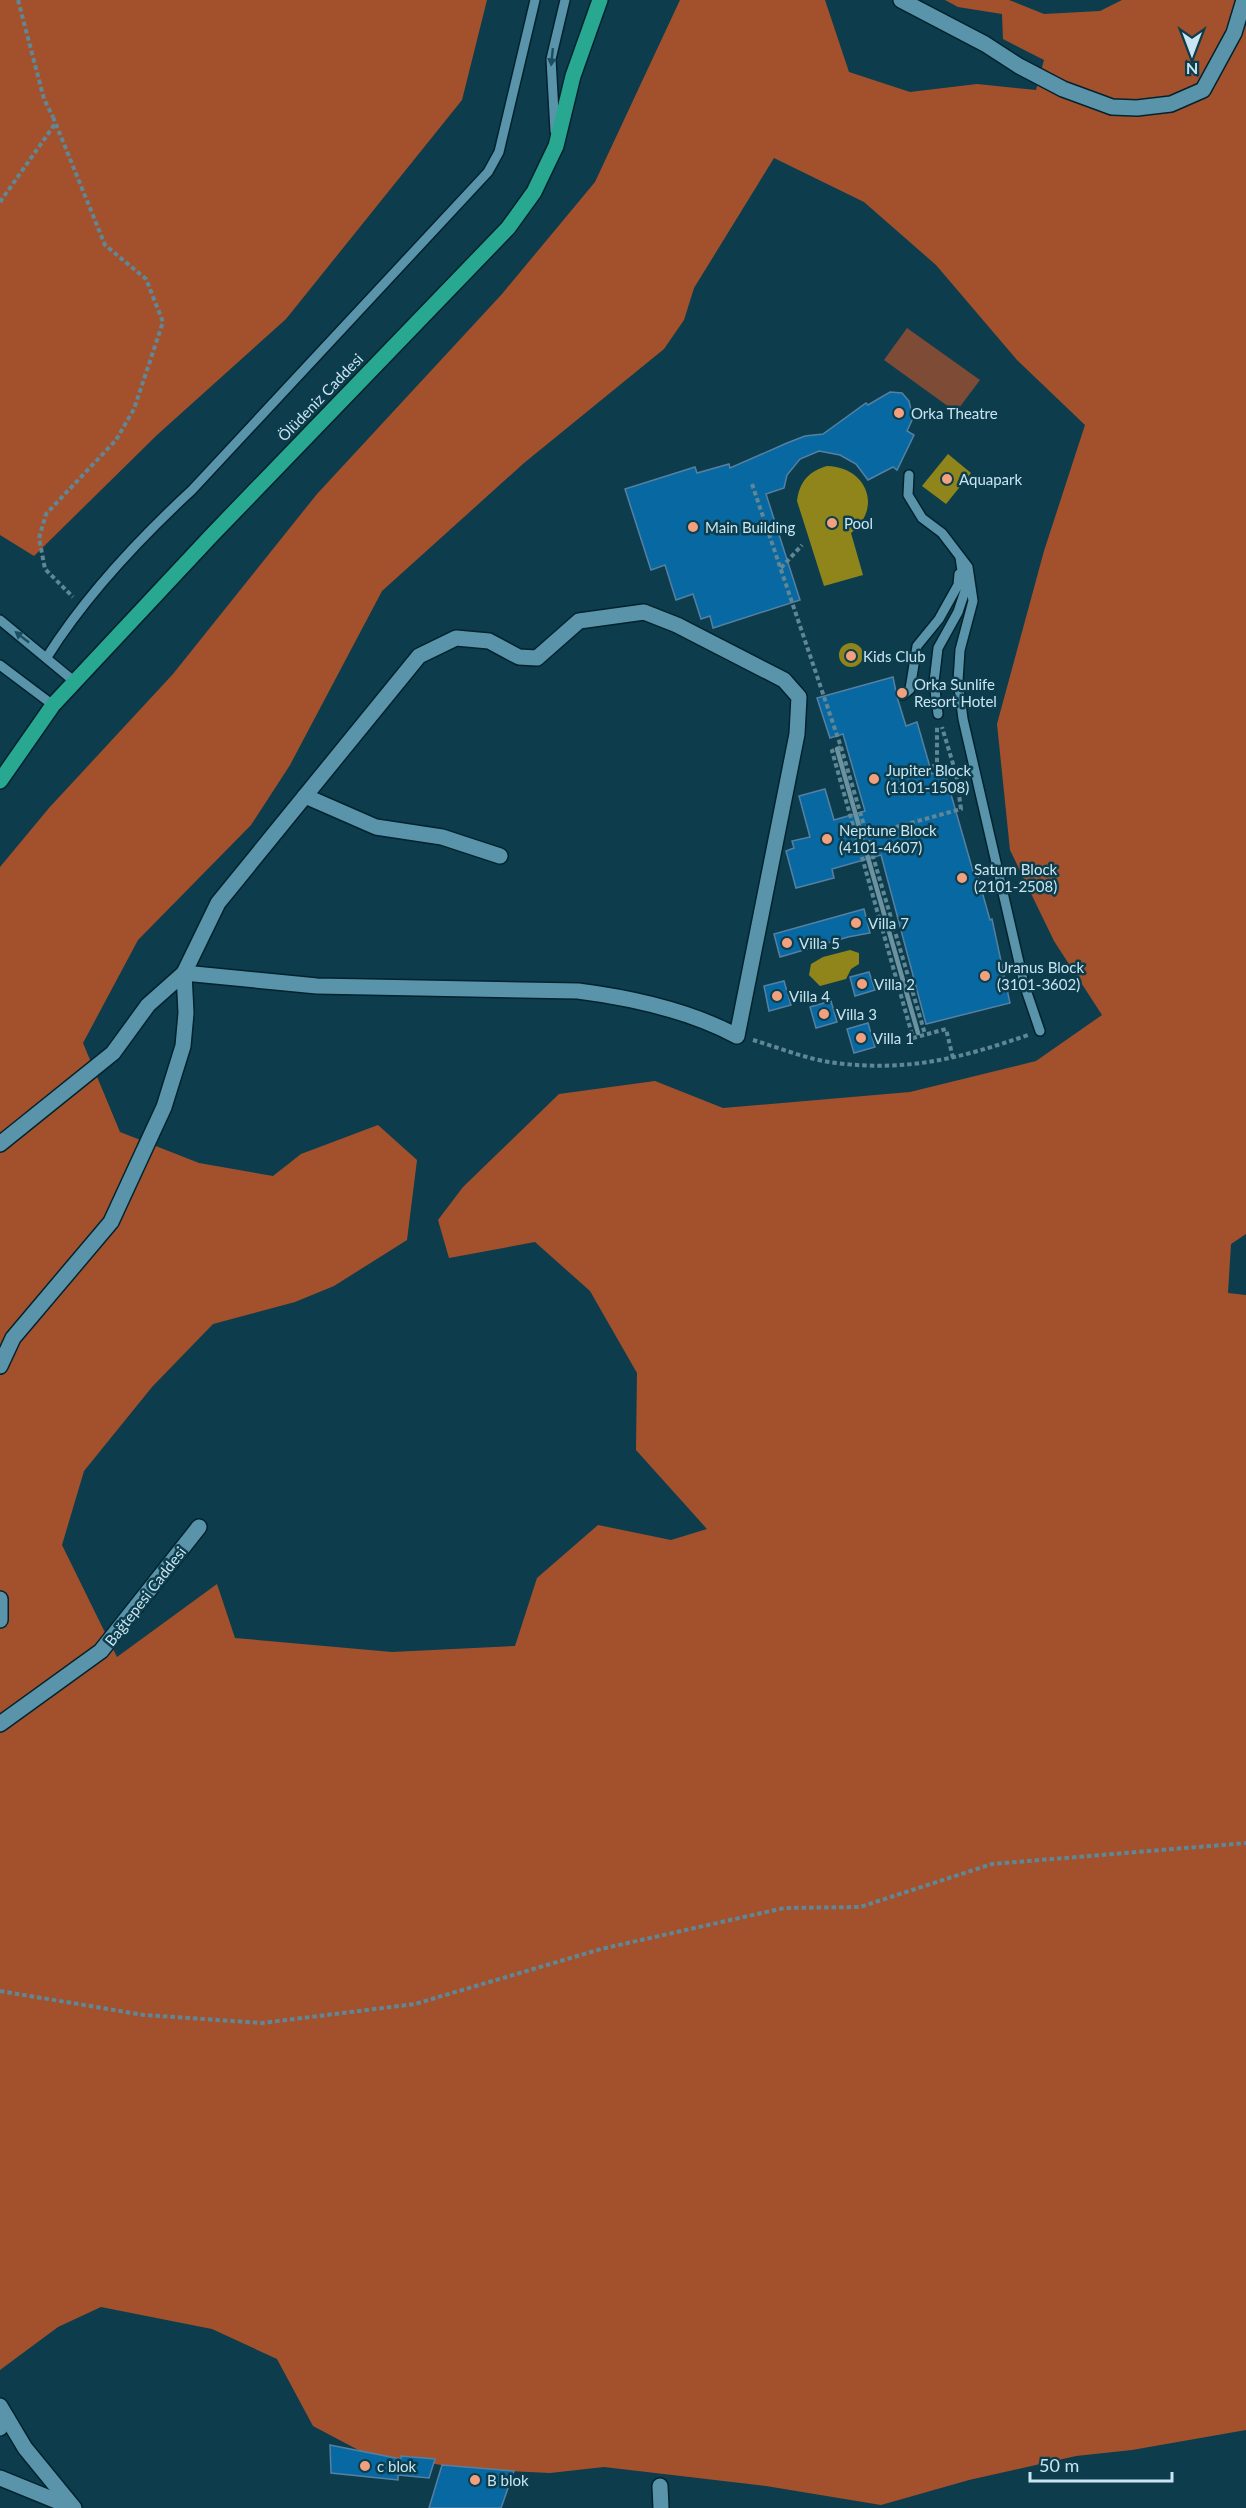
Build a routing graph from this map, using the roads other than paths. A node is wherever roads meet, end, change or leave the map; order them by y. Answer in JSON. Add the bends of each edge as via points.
{"nodes":[{"id":1,"x":536,"y":0,"type":"edge"},
{"id":2,"x":565,"y":0,"type":"edge"},
{"id":3,"x":600,"y":0,"type":"edge"},
{"id":4,"x":901,"y":0,"type":"edge"},
{"id":5,"x":1244,"y":0,"type":"edge"},
{"id":6,"x":556,"y":146,"type":"junction"},
{"id":7,"x":909,"y":475,"type":"dead end"},
{"id":8,"x":960,"y":557,"type":"junction"},
{"id":9,"x":0,"y":620,"type":"edge"},
{"id":10,"x":47,"y":657,"type":"junction"},
{"id":11,"x":0,"y":665,"type":"edge"},
{"id":12,"x":75,"y":682,"type":"junction"},
{"id":13,"x":903,"y":695,"type":"dead end"},
{"id":14,"x":53,"y":705,"type":"junction"},
{"id":15,"x":938,"y":714,"type":"road end"},
{"id":16,"x":0,"y":781,"type":"edge"},
{"id":17,"x":305,"y":796,"type":"junction"},
{"id":18,"x":500,"y":856,"type":"dead end"},
{"id":19,"x":184,"y":973,"type":"junction"},
{"id":20,"x":1040,"y":1031,"type":"road end"},
{"id":21,"x":0,"y":1144,"type":"edge"},
{"id":22,"x":0,"y":1366,"type":"edge"},
{"id":23,"x":199,"y":1527,"type":"dead end"},
{"id":24,"x":0,"y":1599,"type":"edge"},
{"id":25,"x":0,"y":1620,"type":"edge"},
{"id":26,"x":0,"y":1724,"type":"edge"},
{"id":27,"x":2,"y":2417,"type":"edge"},
{"id":28,"x":0,"y":2478,"type":"edge"},
{"id":29,"x":660,"y":2486,"type":"dead end"},
{"id":30,"x":73,"y":2508,"type":"edge"},
{"id":31,"x":661,"y":2508,"type":"edge"}],
"edges":[{"from":1,"to":10,"type":"lane","via":[[499,152],[488,172],[157,523],[82,606]]},
{"from":2,"to":6,"type":"lane","one_way":true,"via":[[551,59]]},
{"from":3,"to":6,"type":"main road","name":"Ölüdeniz Caddesi","via":[[573,76]]},
{"from":4,"to":5,"type":"street","via":[[1063,89],[1112,107],[1137,108],[1171,104],[1203,90],[1234,33]]},
{"from":6,"to":12,"type":"main road","name":"Ölüdeniz Caddesi","via":[[534,192],[508,228]]},
{"from":7,"to":8,"type":"lane","via":[[908,495],[917,510]]},
{"from":8,"to":13,"type":"lane","via":[[958,585],[939,619],[917,646],[910,689]]},
{"from":8,"to":15,"type":"lane","via":[[965,591],[938,648],[934,681]]},
{"from":8,"to":20,"type":"lane","via":[[968,567],[973,601],[960,650],[958,681],[963,719],[1024,984]]},
{"from":10,"to":9,"type":"lane","one_way":true},
{"from":10,"to":12,"type":"lane"},
{"from":11,"to":14,"type":"lane"},
{"from":12,"to":14,"type":"main road","name":"Ölüdeniz Caddesi"},
{"from":14,"to":16,"type":"main road","name":"Ölüdeniz Caddesi"},
{"from":17,"to":18,"type":"street","via":[[376,827],[442,837]]},
{"from":17,"to":19,"type":"street","via":[[218,903]]},
{"from":17,"to":19,"type":"street","via":[[419,656],[456,638],[489,641],[519,657],[537,658],[579,621],[644,612],[784,680],[799,697],[797,734],[737,1036],[683,1013],[618,996],[578,991],[317,986]]},
{"from":19,"to":21,"type":"street","via":[[148,1005],[113,1053]]},
{"from":19,"to":22,"type":"street","via":[[183,1046],[164,1107],[137,1167],[111,1222],[13,1338]]},
{"from":23,"to":26,"type":"street","name":"Bağtepesi Caddesi","via":[[101,1651]]},
{"from":24,"to":25,"type":"street"},
{"from":27,"to":30,"type":"street"},
{"from":28,"to":30,"type":"street"},
{"from":29,"to":31,"type":"street"}]}
